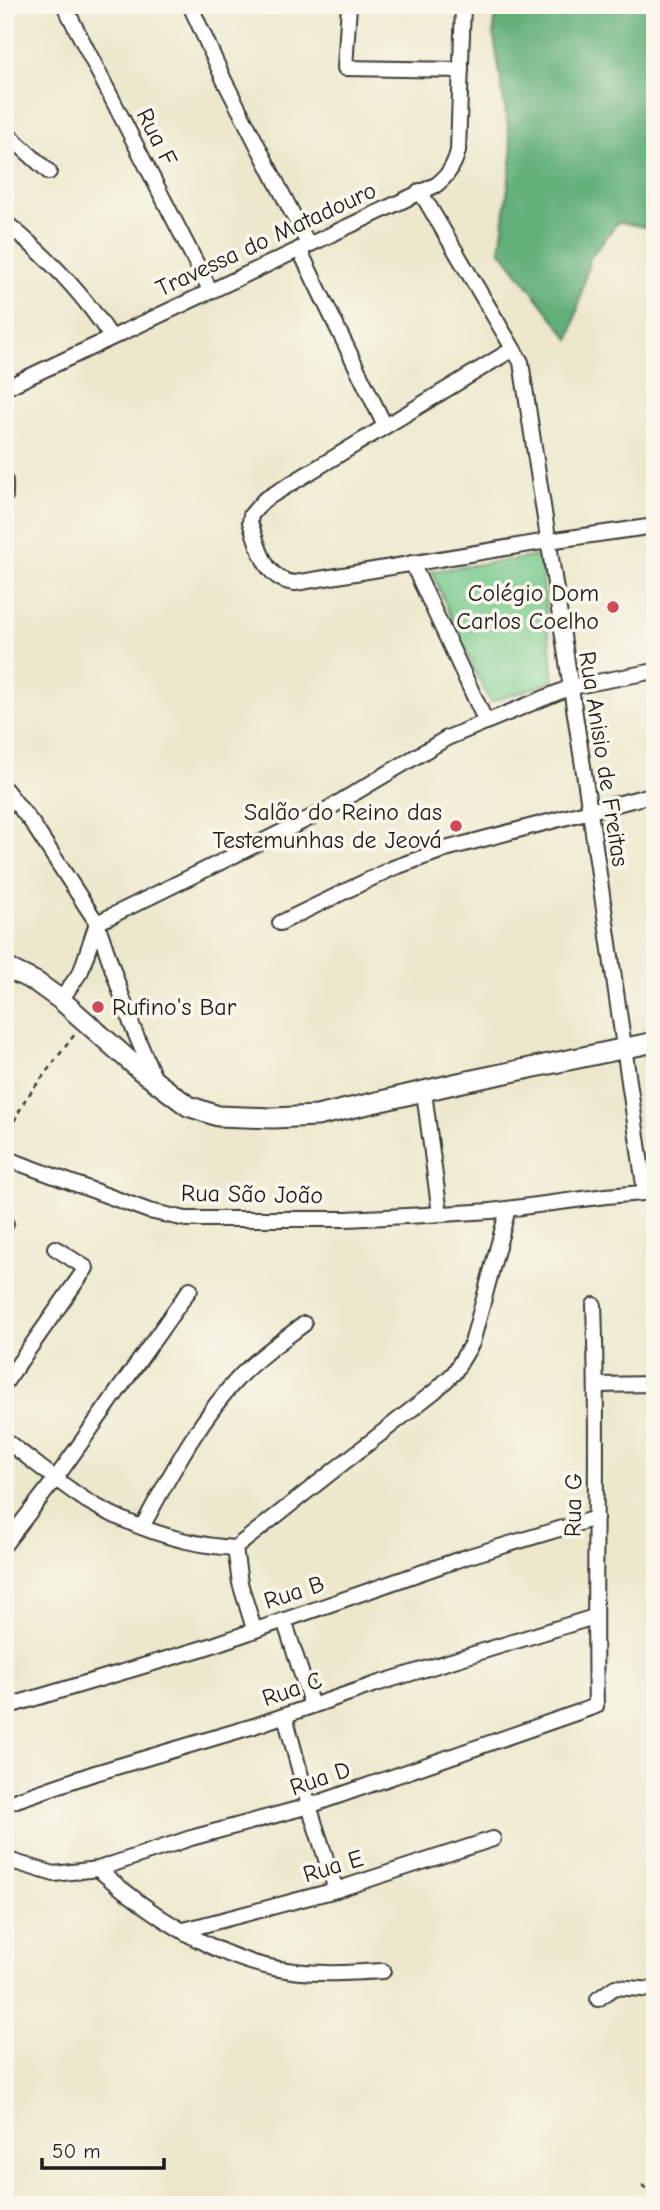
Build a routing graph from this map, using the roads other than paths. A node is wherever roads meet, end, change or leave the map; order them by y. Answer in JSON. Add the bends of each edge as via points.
{"nodes":[{"id":1,"x":64,"y":5,"type":"edge"},
{"id":2,"x":190,"y":5,"type":"edge"},
{"id":3,"x":349,"y":5,"type":"edge"},
{"id":4,"x":463,"y":5,"type":"edge"},
{"id":5,"x":461,"y":70,"type":"junction"},
{"id":6,"x":5,"y":132,"type":"edge"},
{"id":7,"x":49,"y":172,"type":"dead end"},
{"id":8,"x":420,"y":191,"type":"junction"},
{"id":9,"x":5,"y":222,"type":"edge"},
{"id":10,"x":303,"y":247,"type":"junction"},
{"id":11,"x":210,"y":290,"type":"junction"},
{"id":12,"x":111,"y":337,"type":"junction"},
{"id":13,"x":513,"y":349,"type":"junction"},
{"id":14,"x":5,"y":388,"type":"edge"},
{"id":15,"x":385,"y":426,"type":"junction"},
{"id":16,"x":5,"y":481,"type":"edge"},
{"id":17,"x":5,"y":496,"type":"edge"},
{"id":18,"x":655,"y":526,"type":"edge"},
{"id":19,"x":548,"y":541,"type":"junction"},
{"id":20,"x":412,"y":563,"type":"junction"},
{"id":21,"x":655,"y":671,"type":"edge"},
{"id":22,"x":571,"y":687,"type":"junction"},
{"id":23,"x":486,"y":722,"type":"junction"},
{"id":24,"x":5,"y":789,"type":"edge"},
{"id":25,"x":655,"y":794,"type":"edge"},
{"id":26,"x":590,"y":812,"type":"junction"},
{"id":27,"x":97,"y":923,"type":"junction"},
{"id":28,"x":279,"y":923,"type":"dead end"},
{"id":29,"x":5,"y":967,"type":"edge"},
{"id":30,"x":61,"y":1000,"type":"junction"},
{"id":31,"x":655,"y":1042,"type":"edge"},
{"id":32,"x":623,"y":1049,"type":"junction"},
{"id":33,"x":157,"y":1084,"type":"junction"},
{"id":34,"x":424,"y":1092,"type":"junction"},
{"id":35,"x":5,"y":1158,"type":"edge"},
{"id":36,"x":650,"y":1192,"type":"edge"},
{"id":37,"x":508,"y":1209,"type":"junction"},
{"id":38,"x":440,"y":1214,"type":"junction"},
{"id":39,"x":55,"y":1248,"type":"dead end"},
{"id":40,"x":190,"y":1289,"type":"dead end"},
{"id":41,"x":594,"y":1305,"type":"dead end"},
{"id":42,"x":304,"y":1324,"type":"dead end"},
{"id":43,"x":5,"y":1383,"type":"edge"},
{"id":44,"x":655,"y":1384,"type":"edge"},
{"id":45,"x":597,"y":1385,"type":"junction"},
{"id":46,"x":5,"y":1440,"type":"edge"},
{"id":47,"x":56,"y":1478,"type":"junction"},
{"id":48,"x":596,"y":1518,"type":"junction"},
{"id":49,"x":142,"y":1527,"type":"junction"},
{"id":50,"x":5,"y":1544,"type":"edge"},
{"id":51,"x":234,"y":1548,"type":"junction"},
{"id":52,"x":594,"y":1617,"type":"junction"},
{"id":53,"x":284,"y":1620,"type":"junction"},
{"id":54,"x":254,"y":1629,"type":"junction"},
{"id":55,"x":312,"y":1706,"type":"junction"},
{"id":56,"x":596,"y":1706,"type":"joint"},
{"id":57,"x":5,"y":1707,"type":"edge"},
{"id":58,"x":285,"y":1716,"type":"junction"},
{"id":59,"x":5,"y":1804,"type":"edge"},
{"id":60,"x":309,"y":1806,"type":"junction"},
{"id":61,"x":493,"y":1839,"type":"dead end"},
{"id":62,"x":5,"y":1859,"type":"edge"},
{"id":63,"x":98,"y":1869,"type":"junction"},
{"id":64,"x":336,"y":1890,"type":"junction"},
{"id":65,"x":184,"y":1930,"type":"junction"},
{"id":66,"x":383,"y":1971,"type":"dead end"},
{"id":67,"x":655,"y":1990,"type":"edge"},
{"id":68,"x":598,"y":1998,"type":"dead end"}],
"edges":[{"from":1,"to":11,"type":"street","name":"Rua F"},
{"from":2,"to":10,"type":"street"},
{"from":3,"to":5,"type":"street","via":[[345,68]]},
{"from":4,"to":5,"type":"street","name":"Travessa do Matadouro"},
{"from":5,"to":8,"type":"street","name":"Travessa do Matadouro","via":[[454,163],[445,178]]},
{"from":6,"to":7,"type":"street"},
{"from":8,"to":10,"type":"street","name":"Travessa do Matadouro"},
{"from":8,"to":13,"type":"street","name":"Rua Anisio de Freitas"},
{"from":9,"to":12,"type":"street","via":[[74,285]]},
{"from":10,"to":11,"type":"street","name":"Travessa do Matadouro"},
{"from":10,"to":15,"type":"street"},
{"from":11,"to":12,"type":"street","name":"Travessa do Matadouro"},
{"from":12,"to":14,"type":"street","name":"Travessa do Matadouro"},
{"from":13,"to":15,"type":"street"},
{"from":13,"to":19,"type":"street","name":"Rua Anisio de Freitas","via":[[521,362]]},
{"from":15,"to":20,"type":"street","via":[[264,500],[250,522],[269,571],[284,582]]},
{"from":16,"to":17,"type":"street"},
{"from":18,"to":19,"type":"street"},
{"from":19,"to":20,"type":"street"},
{"from":19,"to":22,"type":"street","name":"Rua Anisio de Freitas"},
{"from":20,"to":23,"type":"street"},
{"from":21,"to":22,"type":"street"},
{"from":22,"to":23,"type":"street"},
{"from":22,"to":26,"type":"street","name":"Rua Anisio de Freitas"},
{"from":23,"to":27,"type":"street","via":[[447,738],[327,810]]},
{"from":24,"to":27,"type":"street"},
{"from":25,"to":26,"type":"street"},
{"from":26,"to":28,"type":"street","via":[[449,848],[393,868]]},
{"from":26,"to":32,"type":"street","name":"Rua Anisio de Freitas"},
{"from":27,"to":30,"type":"street","via":[[81,971]]},
{"from":27,"to":33,"type":"street"},
{"from":29,"to":30,"type":"street"},
{"from":30,"to":33,"type":"street"},
{"from":31,"to":32,"type":"street"},
{"from":32,"to":34,"type":"street"},
{"from":32,"to":36,"type":"street","name":"Rua Anisio de Freitas"},
{"from":33,"to":34,"type":"street","via":[[188,1106],[218,1116],[273,1118],[317,1116]]},
{"from":34,"to":38,"type":"street"},
{"from":35,"to":38,"type":"street","name":"Rua São João","via":[[149,1211],[186,1219]]},
{"from":36,"to":37,"type":"street","name":"Rua São João"},
{"from":37,"to":38,"type":"street","name":"Rua São João"},
{"from":37,"to":51,"type":"street","via":[[472,1343],[454,1373]]},
{"from":39,"to":43,"type":"street","via":[[86,1268]]},
{"from":40,"to":47,"type":"street"},
{"from":41,"to":45,"type":"street","name":"Rua G"},
{"from":42,"to":49,"type":"street","via":[[243,1372],[223,1395],[186,1447]]},
{"from":44,"to":45,"type":"street"},
{"from":45,"to":48,"type":"street","name":"Rua G"},
{"from":46,"to":47,"type":"street"},
{"from":47,"to":49,"type":"street","via":[[87,1500]]},
{"from":47,"to":50,"type":"street"},
{"from":48,"to":52,"type":"street","name":"Rua G"},
{"from":48,"to":53,"type":"street","name":"Rua B"},
{"from":49,"to":51,"type":"street","via":[[206,1546]]},
{"from":51,"to":54,"type":"street"},
{"from":52,"to":55,"type":"street","name":"Rua C"},
{"from":52,"to":56,"type":"street","name":"Rua G"},
{"from":53,"to":54,"type":"street","name":"Rua B"},
{"from":53,"to":55,"type":"street"},
{"from":54,"to":57,"type":"street","name":"Rua B"},
{"from":55,"to":58,"type":"street","name":"Rua C"},
{"from":56,"to":60,"type":"street","name":"Rua D"},
{"from":58,"to":59,"type":"street","name":"Rua C"},
{"from":58,"to":60,"type":"street"},
{"from":60,"to":63,"type":"street","name":"Rua D"},
{"from":60,"to":64,"type":"street"},
{"from":61,"to":64,"type":"street","name":"Rua E"},
{"from":62,"to":63,"type":"street","name":"Rua D","via":[[54,1874]]},
{"from":63,"to":65,"type":"street","via":[[131,1898]]},
{"from":64,"to":65,"type":"street","name":"Rua E"},
{"from":65,"to":66,"type":"street","via":[[227,1953],[283,1970],[319,1974]]},
{"from":67,"to":68,"type":"street","via":[[615,1987]]}]}
